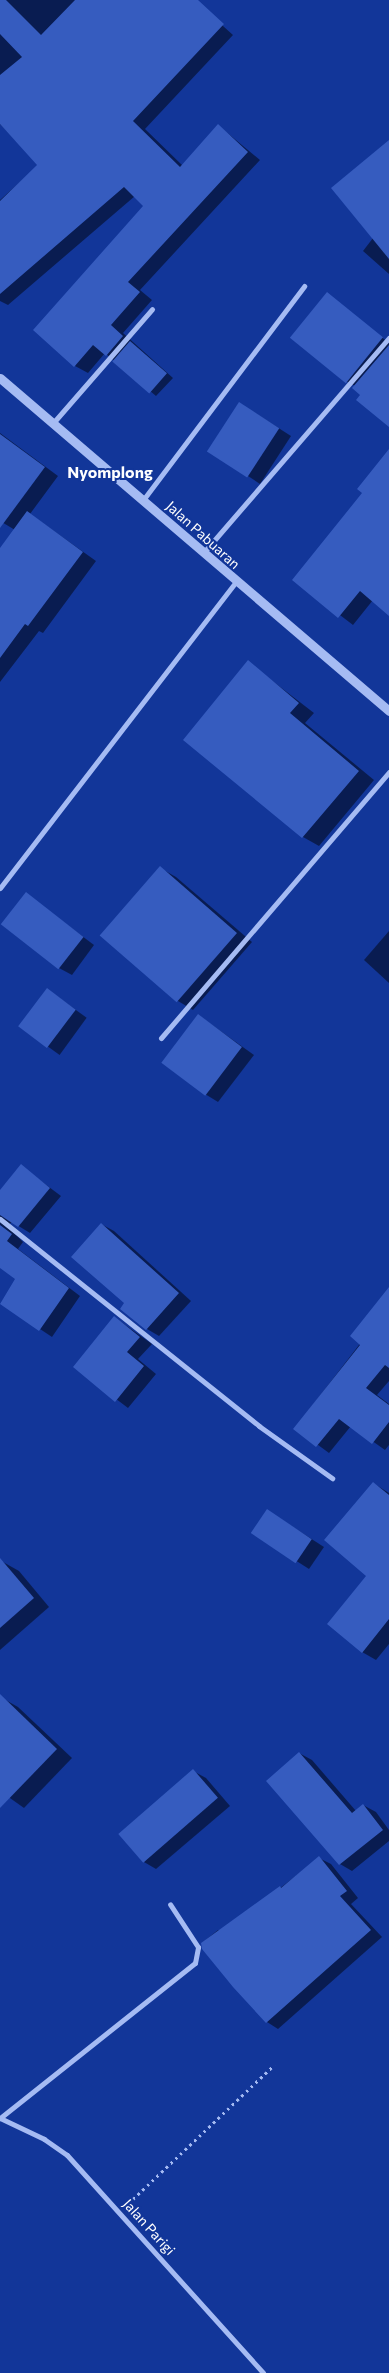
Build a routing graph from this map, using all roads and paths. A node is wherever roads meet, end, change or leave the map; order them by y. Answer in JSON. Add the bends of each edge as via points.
{"nodes":[{"id":1,"x":304,"y":286,"type":"dead end"},
{"id":2,"x":152,"y":309,"type":"dead end"},
{"id":3,"x":389,"y":338,"type":"edge"},
{"id":4,"x":0,"y":378,"type":"edge"},
{"id":5,"x":53,"y":423,"type":"junction"},
{"id":6,"x":144,"y":500,"type":"junction"},
{"id":7,"x":204,"y":552,"type":"junction"},
{"id":8,"x":235,"y":583,"type":"junction"},
{"id":9,"x":389,"y":711,"type":"edge"},
{"id":10,"x":389,"y":772,"type":"edge"},
{"id":11,"x":0,"y":888,"type":"edge"},
{"id":12,"x":161,"y":1038,"type":"dead end"},
{"id":13,"x":0,"y":1219,"type":"edge"},
{"id":14,"x":332,"y":1478,"type":"dead end"},
{"id":15,"x":170,"y":1904,"type":"dead end"},
{"id":16,"x":274,"y":2065,"type":"dead end"},
{"id":17,"x":0,"y":2118,"type":"edge"},
{"id":18,"x":120,"y":2212,"type":"junction"},
{"id":19,"x":262,"y":2373,"type":"edge"}],
"edges":[{"from":1,"to":6,"type":"street"},
{"from":2,"to":5,"type":"street"},
{"from":3,"to":7,"type":"street"},
{"from":4,"to":5,"type":"street","name":"Jalan Pabuaran"},
{"from":5,"to":6,"type":"street","name":"Jalan Pabuaran"},
{"from":6,"to":7,"type":"street","name":"Jalan Pabuaran"},
{"from":7,"to":8,"type":"street","name":"Jalan Pabuaran"},
{"from":8,"to":9,"type":"street","name":"Jalan Pabuaran"},
{"from":8,"to":11,"type":"street"},
{"from":10,"to":12,"type":"street"},
{"from":13,"to":14,"type":"street","via":[[259,1426]]},
{"from":15,"to":17,"type":"street","via":[[198,1948],[195,1963]]},
{"from":16,"to":18,"type":"path"},
{"from":17,"to":18,"type":"street","name":"Jalan Parigi","via":[[44,2139],[67,2155]]},
{"from":18,"to":19,"type":"street","name":"Jalan Parigi"}]}
